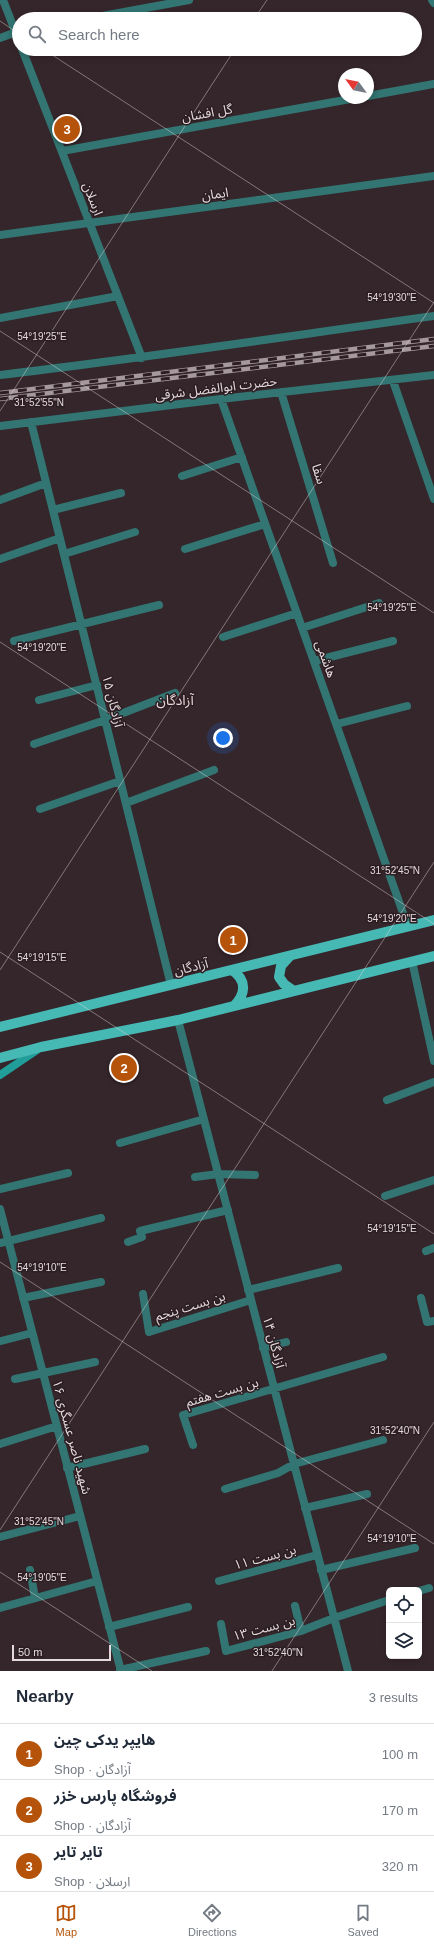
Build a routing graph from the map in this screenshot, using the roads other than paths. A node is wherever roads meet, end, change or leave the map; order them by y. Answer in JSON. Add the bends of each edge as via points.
{"nodes":[{"id":1,"x":3,"y":0,"type":"edge"},
{"id":2,"x":189,"y":0,"type":"edge"},
{"id":3,"x":432,"y":0,"type":"edge"},
{"id":4,"x":434,"y":3,"type":"edge"},
{"id":5,"x":124,"y":12,"type":"edge"},
{"id":6,"x":12,"y":21,"type":"edge"},
{"id":7,"x":12,"y":34,"type":"edge"},
{"id":8,"x":0,"y":38,"type":"edge"},
{"id":9,"x":25,"y":56,"type":"edge"},
{"id":10,"x":434,"y":84,"type":"edge"},
{"id":11,"x":374,"y":95,"type":"edge"},
{"id":12,"x":338,"y":101,"type":"edge"},
{"id":13,"x":62,"y":151,"type":"junction"},
{"id":14,"x":434,"y":176,"type":"edge"},
{"id":15,"x":90,"y":223,"type":"junction"},
{"id":16,"x":0,"y":235,"type":"edge"},
{"id":17,"x":118,"y":296,"type":"junction"},
{"id":18,"x":434,"y":316,"type":"edge"},
{"id":19,"x":0,"y":318,"type":"edge"},
{"id":20,"x":142,"y":358,"type":"junction"},
{"id":21,"x":0,"y":375,"type":"edge"},
{"id":22,"x":434,"y":375,"type":"edge"},
{"id":23,"x":393,"y":381,"type":"junction"},
{"id":24,"x":281,"y":392,"type":"junction"},
{"id":25,"x":221,"y":399,"type":"junction"},
{"id":26,"x":31,"y":422,"type":"junction"},
{"id":27,"x":0,"y":426,"type":"edge"},
{"id":28,"x":242,"y":457,"type":"junction"},
{"id":29,"x":182,"y":476,"type":"dead end"},
{"id":30,"x":46,"y":483,"type":"junction"},
{"id":31,"x":121,"y":493,"type":"dead end"},
{"id":32,"x":434,"y":499,"type":"edge"},
{"id":33,"x":0,"y":500,"type":"edge"},
{"id":34,"x":53,"y":510,"type":"junction"},
{"id":35,"x":266,"y":524,"type":"junction"},
{"id":36,"x":135,"y":532,"type":"dead end"},
{"id":37,"x":60,"y":538,"type":"junction"},
{"id":38,"x":185,"y":549,"type":"dead end"},
{"id":39,"x":64,"y":554,"type":"junction"},
{"id":40,"x":0,"y":559,"type":"edge"},
{"id":41,"x":333,"y":563,"type":"dead end"},
{"id":42,"x":379,"y":603,"type":"dead end"},
{"id":43,"x":159,"y":605,"type":"dead end"},
{"id":44,"x":297,"y":613,"type":"junction"},
{"id":45,"x":82,"y":625,"type":"junction"},
{"id":46,"x":302,"y":628,"type":"junction"},
{"id":47,"x":223,"y":637,"type":"dead end"},
{"id":48,"x":14,"y":641,"type":"dead end"},
{"id":49,"x":393,"y":641,"type":"dead end"},
{"id":50,"x":314,"y":661,"type":"junction"},
{"id":51,"x":97,"y":685,"type":"junction"},
{"id":52,"x":175,"y":693,"type":"dead end"},
{"id":53,"x":39,"y":700,"type":"dead end"},
{"id":54,"x":407,"y":706,"type":"dead end"},
{"id":55,"x":105,"y":720,"type":"junction"},
{"id":56,"x":337,"y":724,"type":"junction"},
{"id":57,"x":34,"y":744,"type":"dead end"},
{"id":58,"x":214,"y":770,"type":"dead end"},
{"id":59,"x":120,"y":781,"type":"junction"},
{"id":60,"x":126,"y":803,"type":"junction"},
{"id":61,"x":40,"y":809,"type":"dead end"},
{"id":62,"x":434,"y":920,"type":"edge"},
{"id":63,"x":408,"y":926,"type":"junction"},
{"id":64,"x":290,"y":956,"type":"junction"},
{"id":65,"x":434,"y":956,"type":"edge"},
{"id":66,"x":412,"y":962,"type":"junction"},
{"id":67,"x":232,"y":970,"type":"junction"},
{"id":68,"x":171,"y":985,"type":"junction"},
{"id":69,"x":294,"y":991,"type":"junction"},
{"id":70,"x":234,"y":1006,"type":"junction"},
{"id":71,"x":178,"y":1020,"type":"junction"},
{"id":72,"x":0,"y":1027,"type":"edge"},
{"id":73,"x":40,"y":1047,"type":"junction"},
{"id":74,"x":0,"y":1058,"type":"edge"},
{"id":75,"x":434,"y":1061,"type":"edge"},
{"id":76,"x":0,"y":1075,"type":"edge"},
{"id":77,"x":434,"y":1082,"type":"edge"},
{"id":78,"x":387,"y":1100,"type":"dead end"},
{"id":79,"x":204,"y":1119,"type":"junction"},
{"id":80,"x":120,"y":1143,"type":"dead end"},
{"id":81,"x":68,"y":1173,"type":"dead end"},
{"id":82,"x":218,"y":1174,"type":"junction"},
{"id":83,"x":255,"y":1175,"type":"dead end"},
{"id":84,"x":195,"y":1177,"type":"dead end"},
{"id":85,"x":434,"y":1180,"type":"edge"},
{"id":86,"x":0,"y":1189,"type":"edge"},
{"id":87,"x":385,"y":1196,"type":"dead end"},
{"id":88,"x":0,"y":1209,"type":"edge"},
{"id":89,"x":228,"y":1210,"type":"junction"},
{"id":90,"x":101,"y":1218,"type":"dead end"},
{"id":91,"x":4,"y":1242,"type":"edge"},
{"id":92,"x":128,"y":1242,"type":"dead end"},
{"id":93,"x":338,"y":1268,"type":"dead end"},
{"id":94,"x":101,"y":1282,"type":"dead end"},
{"id":95,"x":248,"y":1290,"type":"junction"},
{"id":96,"x":143,"y":1294,"type":"dead end"},
{"id":97,"x":23,"y":1298,"type":"junction"},
{"id":98,"x":421,"y":1298,"type":"dead end"},
{"id":99,"x":251,"y":1300,"type":"junction"},
{"id":100,"x":430,"y":1324,"type":"edge"},
{"id":101,"x":32,"y":1333,"type":"junction"},
{"id":102,"x":1,"y":1341,"type":"edge"},
{"id":103,"x":286,"y":1342,"type":"dead end"},
{"id":104,"x":264,"y":1348,"type":"junction"},
{"id":105,"x":383,"y":1357,"type":"dead end"},
{"id":106,"x":95,"y":1362,"type":"dead end"},
{"id":107,"x":43,"y":1374,"type":"junction"},
{"id":108,"x":15,"y":1379,"type":"dead end"},
{"id":109,"x":274,"y":1389,"type":"junction"},
{"id":110,"x":57,"y":1426,"type":"junction"},
{"id":111,"x":383,"y":1440,"type":"dead end"},
{"id":112,"x":0,"y":1444,"type":"edge"},
{"id":113,"x":193,"y":1445,"type":"dead end"},
{"id":114,"x":145,"y":1448,"type":"dead end"},
{"id":115,"x":294,"y":1464,"type":"junction"},
{"id":116,"x":68,"y":1468,"type":"junction"},
{"id":117,"x":225,"y":1489,"type":"dead end"},
{"id":118,"x":367,"y":1494,"type":"dead end"},
{"id":119,"x":305,"y":1508,"type":"junction"},
{"id":120,"x":80,"y":1516,"type":"junction"},
{"id":121,"x":0,"y":1537,"type":"edge"},
{"id":122,"x":415,"y":1548,"type":"dead end"},
{"id":123,"x":318,"y":1555,"type":"junction"},
{"id":124,"x":30,"y":1570,"type":"dead end"},
{"id":125,"x":321,"y":1570,"type":"junction"},
{"id":126,"x":97,"y":1581,"type":"junction"},
{"id":127,"x":218,"y":1582,"type":"dead end"},
{"id":128,"x":429,"y":1588,"type":"dead end"},
{"id":129,"x":422,"y":1590,"type":"edge"},
{"id":130,"x":35,"y":1598,"type":"junction"},
{"id":131,"x":386,"y":1601,"type":"edge"},
{"id":132,"x":295,"y":1606,"type":"dead end"},
{"id":133,"x":188,"y":1607,"type":"dead end"},
{"id":134,"x":0,"y":1608,"type":"edge"},
{"id":135,"x":334,"y":1618,"type":"junction"},
{"id":136,"x":220,"y":1624,"type":"dead end"},
{"id":137,"x":109,"y":1627,"type":"junction"},
{"id":138,"x":301,"y":1631,"type":"junction"},
{"id":139,"x":206,"y":1651,"type":"dead end"},
{"id":140,"x":120,"y":1671,"type":"edge"},
{"id":141,"x":348,"y":1671,"type":"edge"}],
"edges":[{"from":1,"to":6,"type":"street"},
{"from":2,"to":5,"type":"street"},
{"from":3,"to":4,"type":"street"},
{"from":7,"to":8,"type":"street"},
{"from":9,"to":13,"type":"street","name":"ارسلان"},
{"from":10,"to":11,"type":"street"},
{"from":12,"to":13,"type":"street","name":"گل افشان"},
{"from":13,"to":15,"type":"street","name":"ارسلان"},
{"from":14,"to":15,"type":"street","name":"ایمان"},
{"from":15,"to":16,"type":"street","name":"ایمان"},
{"from":15,"to":17,"type":"street","name":"ارسلان"},
{"from":17,"to":19,"type":"street"},
{"from":17,"to":20,"type":"street","name":"ارسلان"},
{"from":18,"to":20,"type":"street","via":[[208,346]]},
{"from":20,"to":21,"type":"street"},
{"from":22,"to":23,"type":"street","name":"حضرت ابوالفضل شرقی"},
{"from":23,"to":24,"type":"street","name":"حضرت ابوالفضل شرقی"},
{"from":23,"to":32,"type":"street"},
{"from":24,"to":25,"type":"street","name":"حضرت ابوالفضل شرقی"},
{"from":24,"to":41,"type":"street","name":"سقا"},
{"from":25,"to":26,"type":"street","name":"حضرت ابوالفضل شرقی"},
{"from":25,"to":28,"type":"street","name":"هاشمی"},
{"from":26,"to":27,"type":"street","name":"حضرت ابوالفضل شرقی"},
{"from":26,"to":30,"type":"street","name":"۱۵ آزادگان"},
{"from":28,"to":29,"type":"street"},
{"from":28,"to":35,"type":"street","name":"هاشمی"},
{"from":30,"to":33,"type":"street"},
{"from":30,"to":34,"type":"street","name":"۱۵ آزادگان"},
{"from":31,"to":34,"type":"street"},
{"from":34,"to":37,"type":"street","name":"۱۵ آزادگان"},
{"from":35,"to":38,"type":"street"},
{"from":35,"to":44,"type":"street","name":"هاشمی"},
{"from":36,"to":39,"type":"street"},
{"from":37,"to":39,"type":"street","name":"۱۵ آزادگان"},
{"from":37,"to":40,"type":"street"},
{"from":39,"to":45,"type":"street","name":"۱۵ آزادگان"},
{"from":42,"to":46,"type":"street"},
{"from":43,"to":45,"type":"street"},
{"from":44,"to":46,"type":"street","name":"هاشمی"},
{"from":44,"to":47,"type":"street"},
{"from":45,"to":48,"type":"street"},
{"from":45,"to":51,"type":"street","name":"۱۵ آزادگان"},
{"from":46,"to":50,"type":"street","name":"هاشمی"},
{"from":49,"to":50,"type":"street"},
{"from":50,"to":56,"type":"street","name":"هاشمی"},
{"from":51,"to":53,"type":"street"},
{"from":51,"to":55,"type":"street","name":"۱۵ آزادگان"},
{"from":52,"to":55,"type":"street"},
{"from":54,"to":56,"type":"street"},
{"from":55,"to":57,"type":"street"},
{"from":55,"to":59,"type":"street","name":"۱۵ آزادگان"},
{"from":56,"to":63,"type":"street","name":"هاشمی"},
{"from":58,"to":60,"type":"street"},
{"from":59,"to":60,"type":"street","name":"۱۵ آزادگان"},
{"from":59,"to":61,"type":"street"},
{"from":60,"to":68,"type":"street","name":"۱۵ آزادگان"},
{"from":62,"to":63,"type":"main road","name":"آزادگان"},
{"from":63,"to":64,"type":"main road","name":"آزادگان"},
{"from":64,"to":67,"type":"main road","name":"آزادگان"},
{"from":64,"to":69,"type":"main road","via":[[282,966],[279,977]]},
{"from":65,"to":66,"type":"main road"},
{"from":66,"to":69,"type":"main road"},
{"from":66,"to":75,"type":"street"},
{"from":67,"to":68,"type":"main road","name":"آزادگان"},
{"from":67,"to":70,"type":"main road","via":[[242,980],[244,989],[241,999]]},
{"from":68,"to":72,"type":"main road","name":"آزادگان"},
{"from":69,"to":70,"type":"main road"},
{"from":70,"to":71,"type":"main road"},
{"from":71,"to":73,"type":"main road"},
{"from":71,"to":79,"type":"street","name":"۱۴ آزادگان"},
{"from":73,"to":74,"type":"main road"},
{"from":73,"to":76,"type":"main road"},
{"from":77,"to":78,"type":"street"},
{"from":79,"to":80,"type":"street"},
{"from":79,"to":82,"type":"street","name":"۱۴ آزادگان"},
{"from":81,"to":86,"type":"street"},
{"from":82,"to":83,"type":"street"},
{"from":82,"to":84,"type":"street"},
{"from":82,"to":89,"type":"street","name":"۱۴ آزادگان"},
{"from":85,"to":87,"type":"street"},
{"from":88,"to":91,"type":"street","name":"۱۶ شهید ناصر عسگری"},
{"from":89,"to":92,"type":"street","via":[[140,1231],[142,1237]]},
{"from":89,"to":95,"type":"street","name":"۱۴ آزادگان"},
{"from":90,"to":91,"type":"street"},
{"from":91,"to":97,"type":"street","name":"۱۶ شهید ناصر عسگری"},
{"from":93,"to":95,"type":"street"},
{"from":94,"to":97,"type":"street"},
{"from":95,"to":99,"type":"street","name":"۱۴ آزادگان"},
{"from":96,"to":99,"type":"street","name":"بن بست پنجم","via":[[149,1332]]},
{"from":97,"to":101,"type":"street","name":"۱۶ شهید ناصر عسگری"},
{"from":98,"to":100,"type":"street"},
{"from":99,"to":104,"type":"street","name":"۱۴ آزادگان"},
{"from":101,"to":102,"type":"street"},
{"from":101,"to":107,"type":"street","name":"۱۶ شهید ناصر عسگری"},
{"from":103,"to":104,"type":"street"},
{"from":104,"to":109,"type":"street","name":"۱۴ آزادگان"},
{"from":105,"to":109,"type":"street"},
{"from":106,"to":107,"type":"street"},
{"from":107,"to":108,"type":"street"},
{"from":107,"to":110,"type":"street","name":"۱۶ شهید ناصر عسگری"},
{"from":109,"to":113,"type":"street","name":"بن بست هفتم","via":[[183,1415]]},
{"from":109,"to":115,"type":"street","name":"۱۴ آزادگان"},
{"from":110,"to":112,"type":"street"},
{"from":110,"to":116,"type":"street","name":"۱۶ شهید ناصر عسگری"},
{"from":111,"to":115,"type":"street"},
{"from":114,"to":116,"type":"street"},
{"from":115,"to":117,"type":"street","via":[[278,1473]]},
{"from":115,"to":119,"type":"street","name":"۱۴ آزادگان"},
{"from":116,"to":120,"type":"street","name":"۱۶ شهید ناصر عسگری"},
{"from":118,"to":119,"type":"street"},
{"from":119,"to":123,"type":"street","name":"۱۴ آزادگان"},
{"from":120,"to":121,"type":"street"},
{"from":120,"to":126,"type":"street","name":"۱۶ شهید ناصر عسگری"},
{"from":122,"to":125,"type":"street"},
{"from":123,"to":125,"type":"street","name":"۱۴ آزادگان"},
{"from":123,"to":127,"type":"street","name":"بن بست ۱۱"},
{"from":124,"to":130,"type":"street"},
{"from":125,"to":135,"type":"street","name":"۱۴ آزادگان"},
{"from":126,"to":130,"type":"street"},
{"from":126,"to":137,"type":"street","name":"۱۶ شهید ناصر عسگری"},
{"from":128,"to":129,"type":"street"},
{"from":130,"to":134,"type":"street"},
{"from":131,"to":135,"type":"street","name":"بن بست ۱۳"},
{"from":132,"to":138,"type":"street"},
{"from":133,"to":137,"type":"street"},
{"from":135,"to":138,"type":"street","name":"بن بست ۱۳"},
{"from":135,"to":141,"type":"street","name":"۱۴ آزادگان"},
{"from":136,"to":138,"type":"street","name":"بن بست ۱۳","via":[[226,1651]]},
{"from":137,"to":140,"type":"street","name":"۱۶ شهید ناصر عسگری"},
{"from":139,"to":140,"type":"street"}]}
